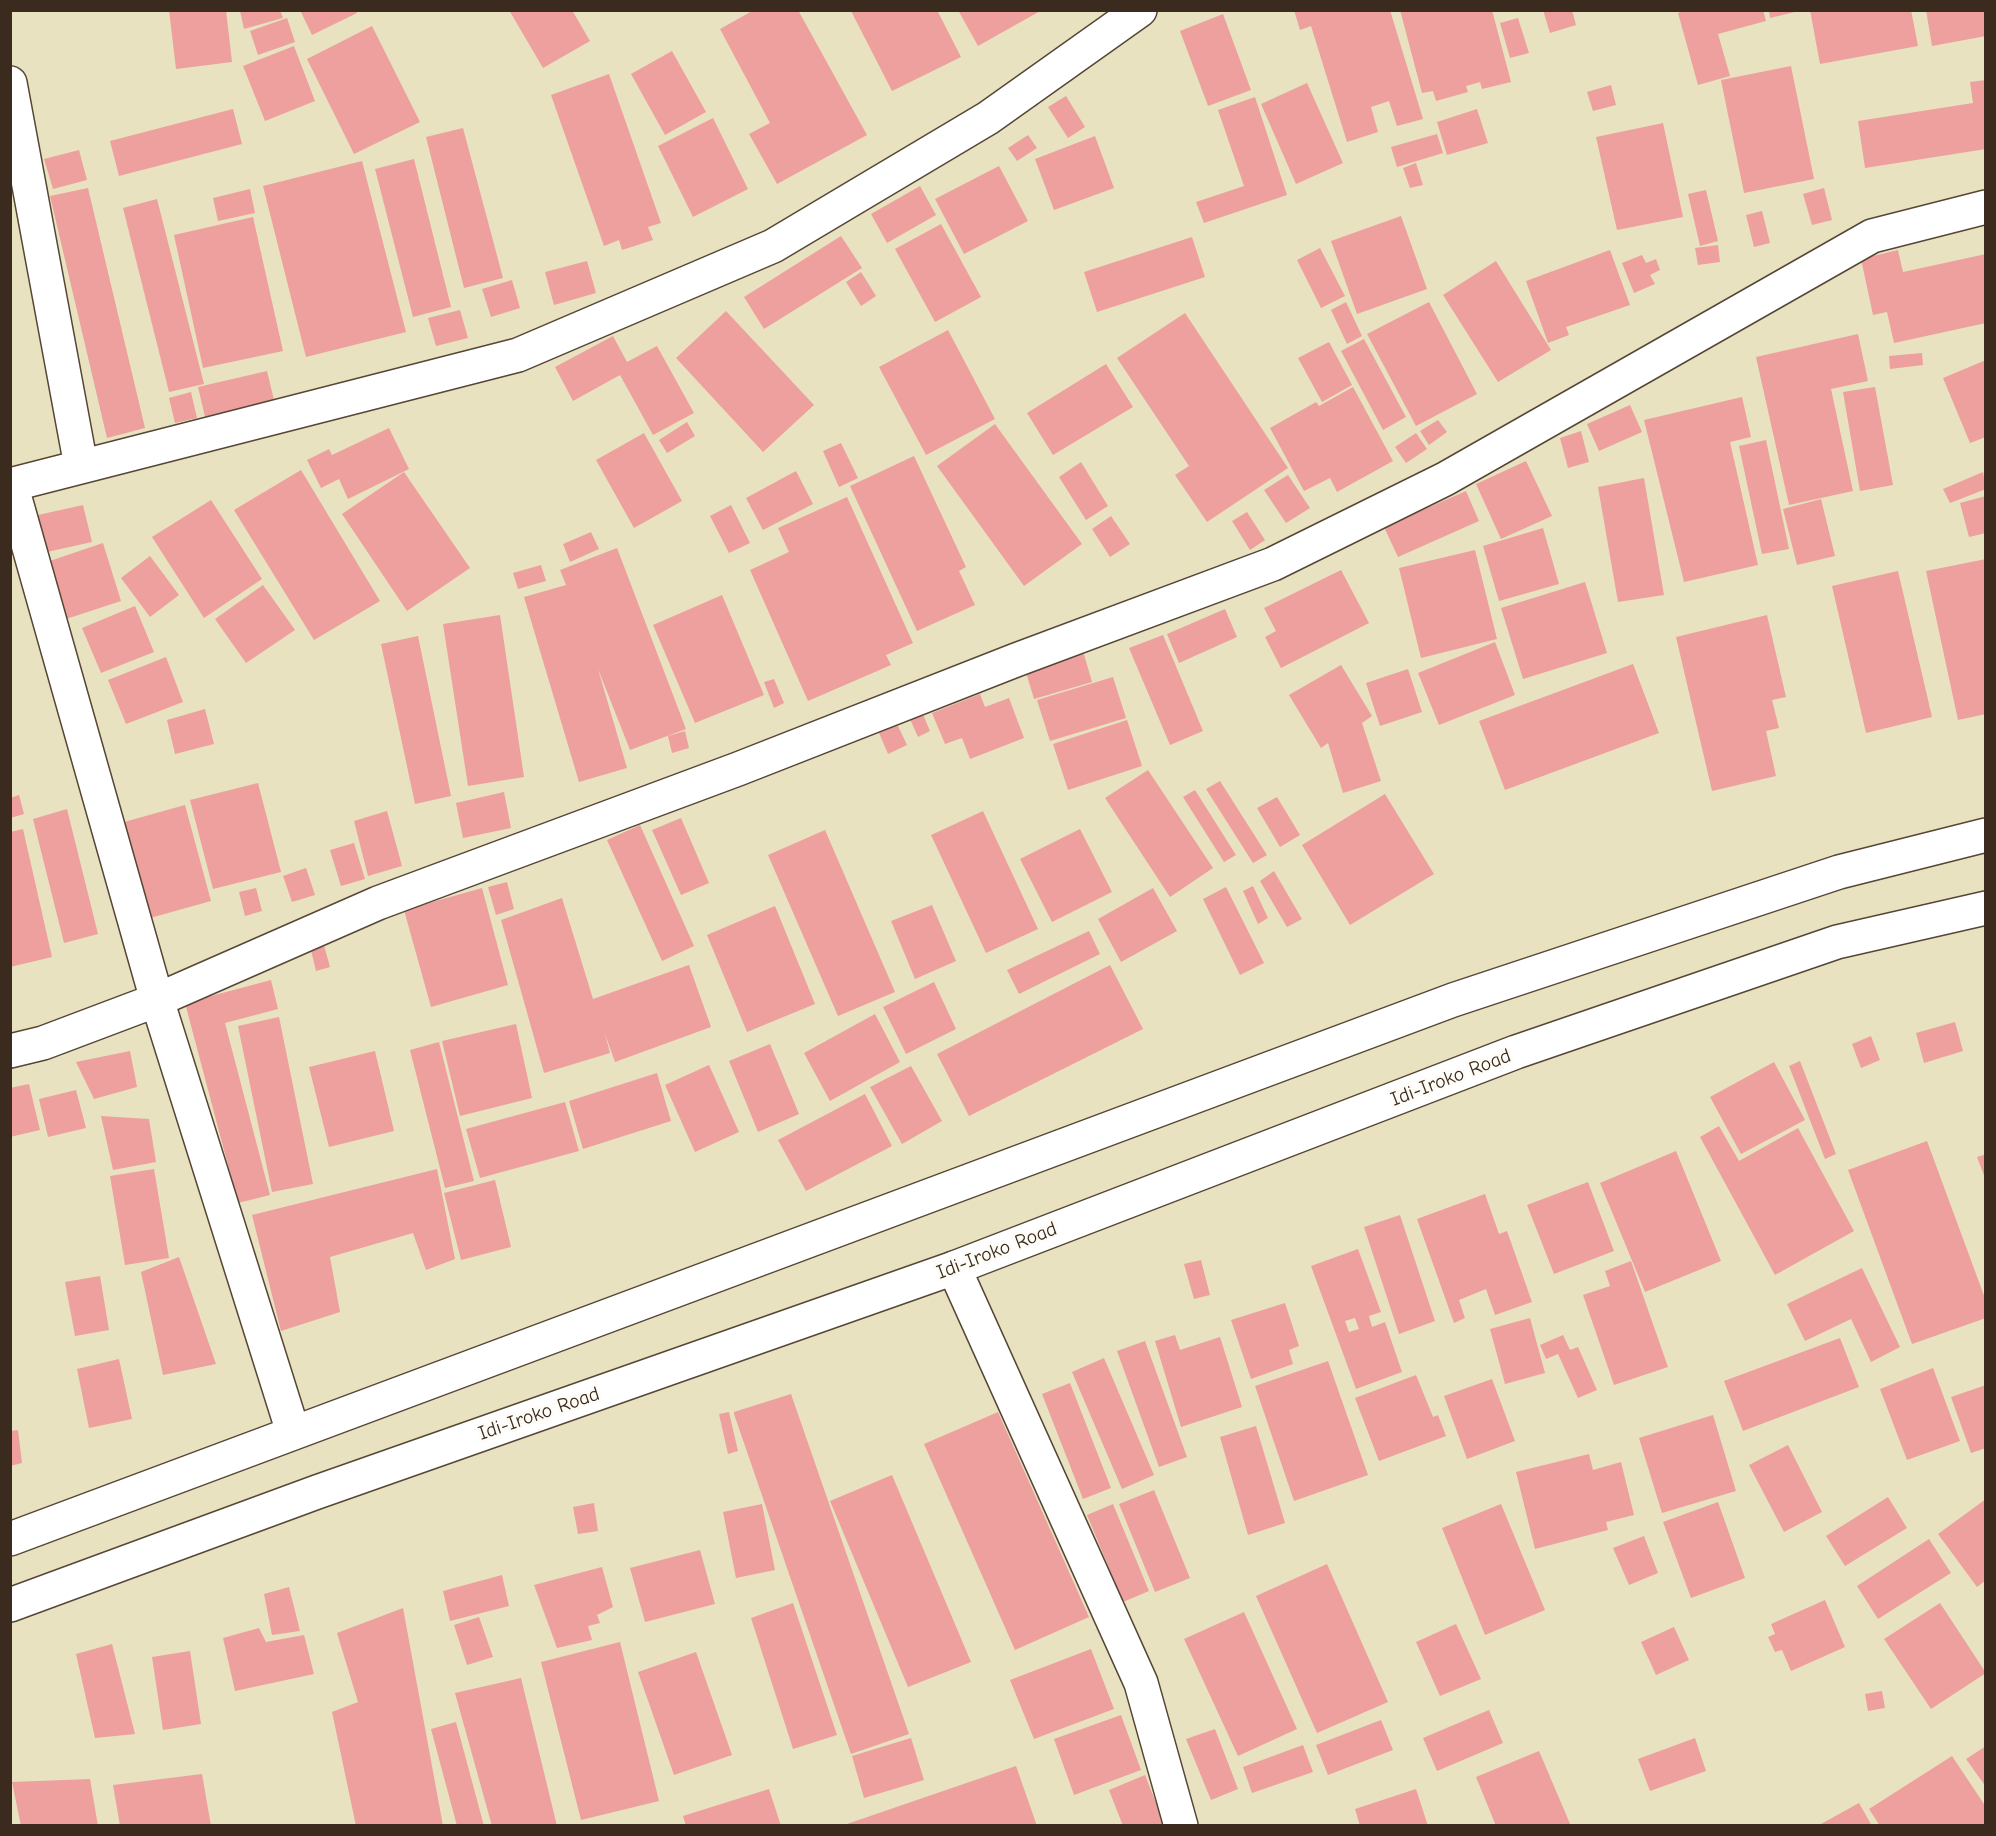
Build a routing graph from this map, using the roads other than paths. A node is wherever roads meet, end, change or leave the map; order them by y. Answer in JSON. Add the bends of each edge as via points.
{"nodes":[{"id":1,"x":1140,"y":10,"type":"edge"},
{"id":2,"x":10,"y":83,"type":"edge"},
{"id":3,"x":1986,"y":207,"type":"edge"},
{"id":4,"x":81,"y":466,"type":"junction"},
{"id":5,"x":11,"y":484,"type":"edge"},
{"id":6,"x":1986,"y":835,"type":"edge"},
{"id":7,"x":1986,"y":908,"type":"edge"},
{"id":8,"x":157,"y":1000,"type":"junction"},
{"id":9,"x":10,"y":1051,"type":"edge"},
{"id":10,"x":954,"y":1268,"type":"junction"},
{"id":11,"x":293,"y":1432,"type":"junction"},
{"id":12,"x":10,"y":1539,"type":"edge"},
{"id":13,"x":10,"y":1605,"type":"edge"},
{"id":14,"x":1181,"y":1826,"type":"edge"}],
"edges":[{"from":1,"to":4,"type":"main road","via":[[988,118],[773,246],[518,355]]},
{"from":2,"to":4,"type":"main road"},
{"from":3,"to":8,"type":"main road","via":[[1872,236],[1445,479],[1273,564],[378,903]]},
{"from":4,"to":5,"type":"main road"},
{"from":5,"to":8,"type":"main road"},
{"from":6,"to":11,"type":"main road","via":[[1839,872],[1453,1000],[691,1287]]},
{"from":7,"to":10,"type":"main road","name":"Idi-Iroko Road","via":[[1837,942],[1516,1052]]},
{"from":8,"to":9,"type":"main road","via":[[43,1043]]},
{"from":8,"to":11,"type":"main road"},
{"from":10,"to":13,"type":"main road","name":"Idi-Iroko Road","via":[[317,1492]]},
{"from":10,"to":14,"type":"main road","via":[[1141,1683]]},
{"from":11,"to":12,"type":"main road"}]}
